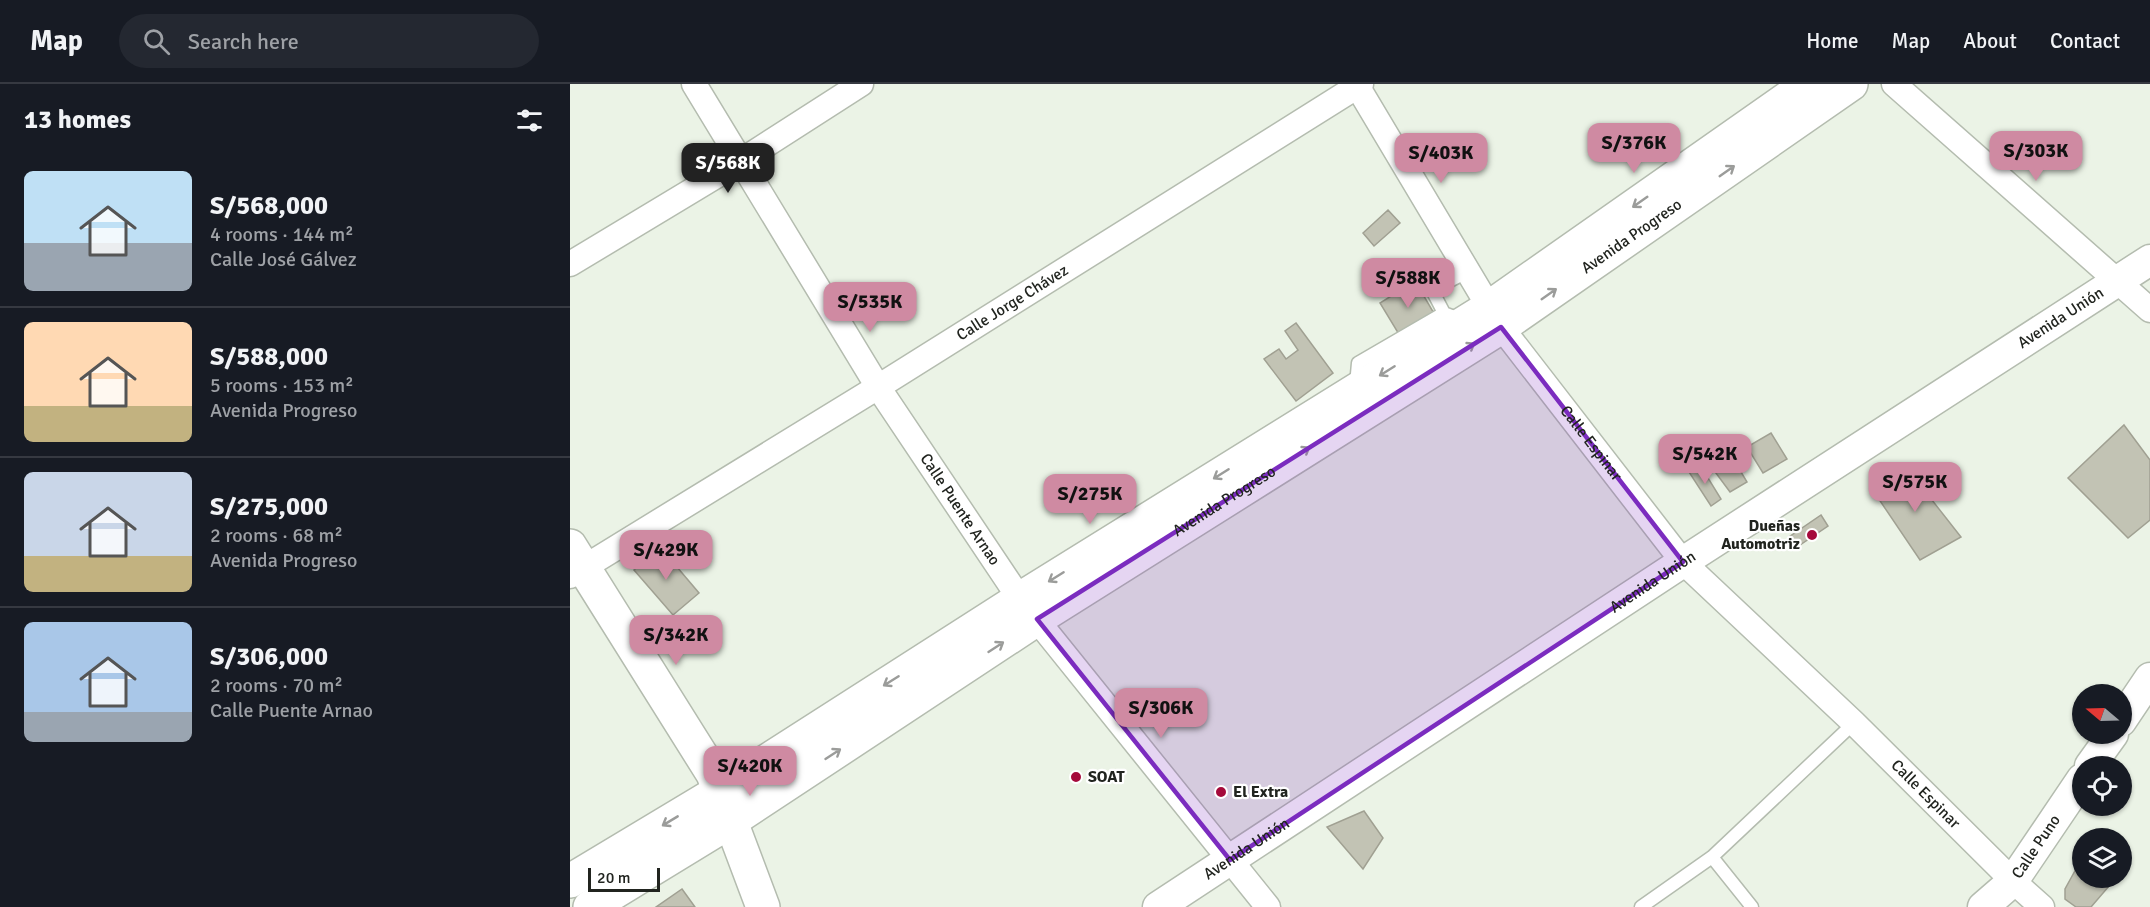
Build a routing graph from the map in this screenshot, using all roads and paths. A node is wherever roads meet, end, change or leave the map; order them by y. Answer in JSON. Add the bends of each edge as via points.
{"nodes":[{"id":1,"x":694,"y":84,"type":"edge"},
{"id":2,"x":861,"y":84,"type":"edge"},
{"id":3,"x":1808,"y":84,"type":"edge"},
{"id":4,"x":1851,"y":84,"type":"edge"},
{"id":5,"x":1894,"y":84,"type":"edge"},
{"id":6,"x":1358,"y":85,"type":"edge"},
{"id":7,"x":741,"y":161,"type":"junction"},
{"id":8,"x":2150,"y":260,"type":"edge"},
{"id":9,"x":570,"y":264,"type":"edge"},
{"id":10,"x":1469,"y":271,"type":"junction"},
{"id":11,"x":2117,"y":282,"type":"junction"},
{"id":12,"x":2150,"y":310,"type":"edge"},
{"id":13,"x":1475,"y":317,"type":"junction"},
{"id":14,"x":878,"y":387,"type":"junction"},
{"id":15,"x":1683,"y":562,"type":"junction"},
{"id":16,"x":574,"y":563,"type":"edge"},
{"id":17,"x":1029,"y":609,"type":"junction"},
{"id":18,"x":2150,"y":678,"type":"edge"},
{"id":19,"x":2132,"y":705,"type":"edge"},
{"id":20,"x":1854,"y":723,"type":"junction"},
{"id":21,"x":720,"y":791,"type":"junction"},
{"id":22,"x":2072,"y":794,"type":"edge"},
{"id":23,"x":731,"y":821,"type":"junction"},
{"id":24,"x":1712,"y":856,"type":"junction"},
{"id":25,"x":1230,"y":860,"type":"junction"},
{"id":26,"x":570,"y":880,"type":"edge"},
{"id":27,"x":2013,"y":881,"type":"junction"},
{"id":28,"x":590,"y":907,"type":"edge"},
{"id":29,"x":763,"y":907,"type":"edge"},
{"id":30,"x":1158,"y":907,"type":"edge"},
{"id":31,"x":1268,"y":907,"type":"edge"},
{"id":32,"x":1641,"y":907,"type":"edge"},
{"id":33,"x":1752,"y":907,"type":"edge"},
{"id":34,"x":1983,"y":907,"type":"edge"},
{"id":35,"x":2042,"y":907,"type":"edge"}],
"edges":[{"from":1,"to":7,"type":"street","name":"Calle Puente Arnao"},
{"from":2,"to":7,"type":"street"},
{"from":3,"to":13,"type":"main road","name":"Avenida Progreso","one_way":true},
{"from":13,"to":4,"type":"main road","name":"Avenida Progreso","one_way":true},
{"from":5,"to":11,"type":"street"},
{"from":6,"to":10,"type":"street","name":"Calle Espinar"},
{"from":6,"to":14,"type":"street","name":"Calle Jorge Chávez"},
{"from":7,"to":9,"type":"street"},
{"from":7,"to":14,"type":"street","name":"Calle Puente Arnao"},
{"from":8,"to":11,"type":"street","name":"Avenida Unión"},
{"from":10,"to":13,"type":"street","name":"Calle Espinar"},
{"from":10,"to":13,"type":"lane","via":[[1432,290]]},
{"from":11,"to":12,"type":"street"},
{"from":11,"to":15,"type":"street","name":"Avenida Unión"},
{"from":13,"to":15,"type":"street","name":"Calle Espinar"},
{"from":17,"to":13,"type":"main road","name":"Avenida Progreso","one_way":true},
{"from":13,"to":17,"type":"main road","name":"Avenida Progreso","one_way":true,"via":[[1356,390]]},
{"from":14,"to":16,"type":"street","name":"Calle Jorge Chávez"},
{"from":14,"to":17,"type":"street","name":"Calle Puente Arnao"},
{"from":15,"to":20,"type":"street","name":"Calle Espinar"},
{"from":15,"to":25,"type":"street","name":"Avenida Unión"},
{"from":16,"to":21,"type":"main road","via":[[658,684]]},
{"from":17,"to":21,"type":"main road","name":"Avenida Progreso","one_way":true},
{"from":23,"to":17,"type":"main road","name":"Avenida Progreso","one_way":true},
{"from":17,"to":25,"type":"street","name":"Calle Puente Arnao"},
{"from":18,"to":19,"type":"street"},
{"from":20,"to":24,"type":"lane"},
{"from":20,"to":27,"type":"street","name":"Calle Espinar"},
{"from":21,"to":23,"type":"main road"},
{"from":21,"to":26,"type":"main road","name":"Avenida Progreso","one_way":true},
{"from":22,"to":27,"type":"street","name":"Calle Puno"},
{"from":23,"to":28,"type":"main road","name":"Avenida Progreso"},
{"from":23,"to":29,"type":"main road"},
{"from":24,"to":32,"type":"lane"},
{"from":24,"to":33,"type":"lane"},
{"from":25,"to":30,"type":"street","name":"Avenida Unión"},
{"from":25,"to":31,"type":"street","name":"Calle Puente Arnao"},
{"from":27,"to":34,"type":"street","name":"Calle Puno"},
{"from":27,"to":35,"type":"street","name":"Calle Espinar"}]}
